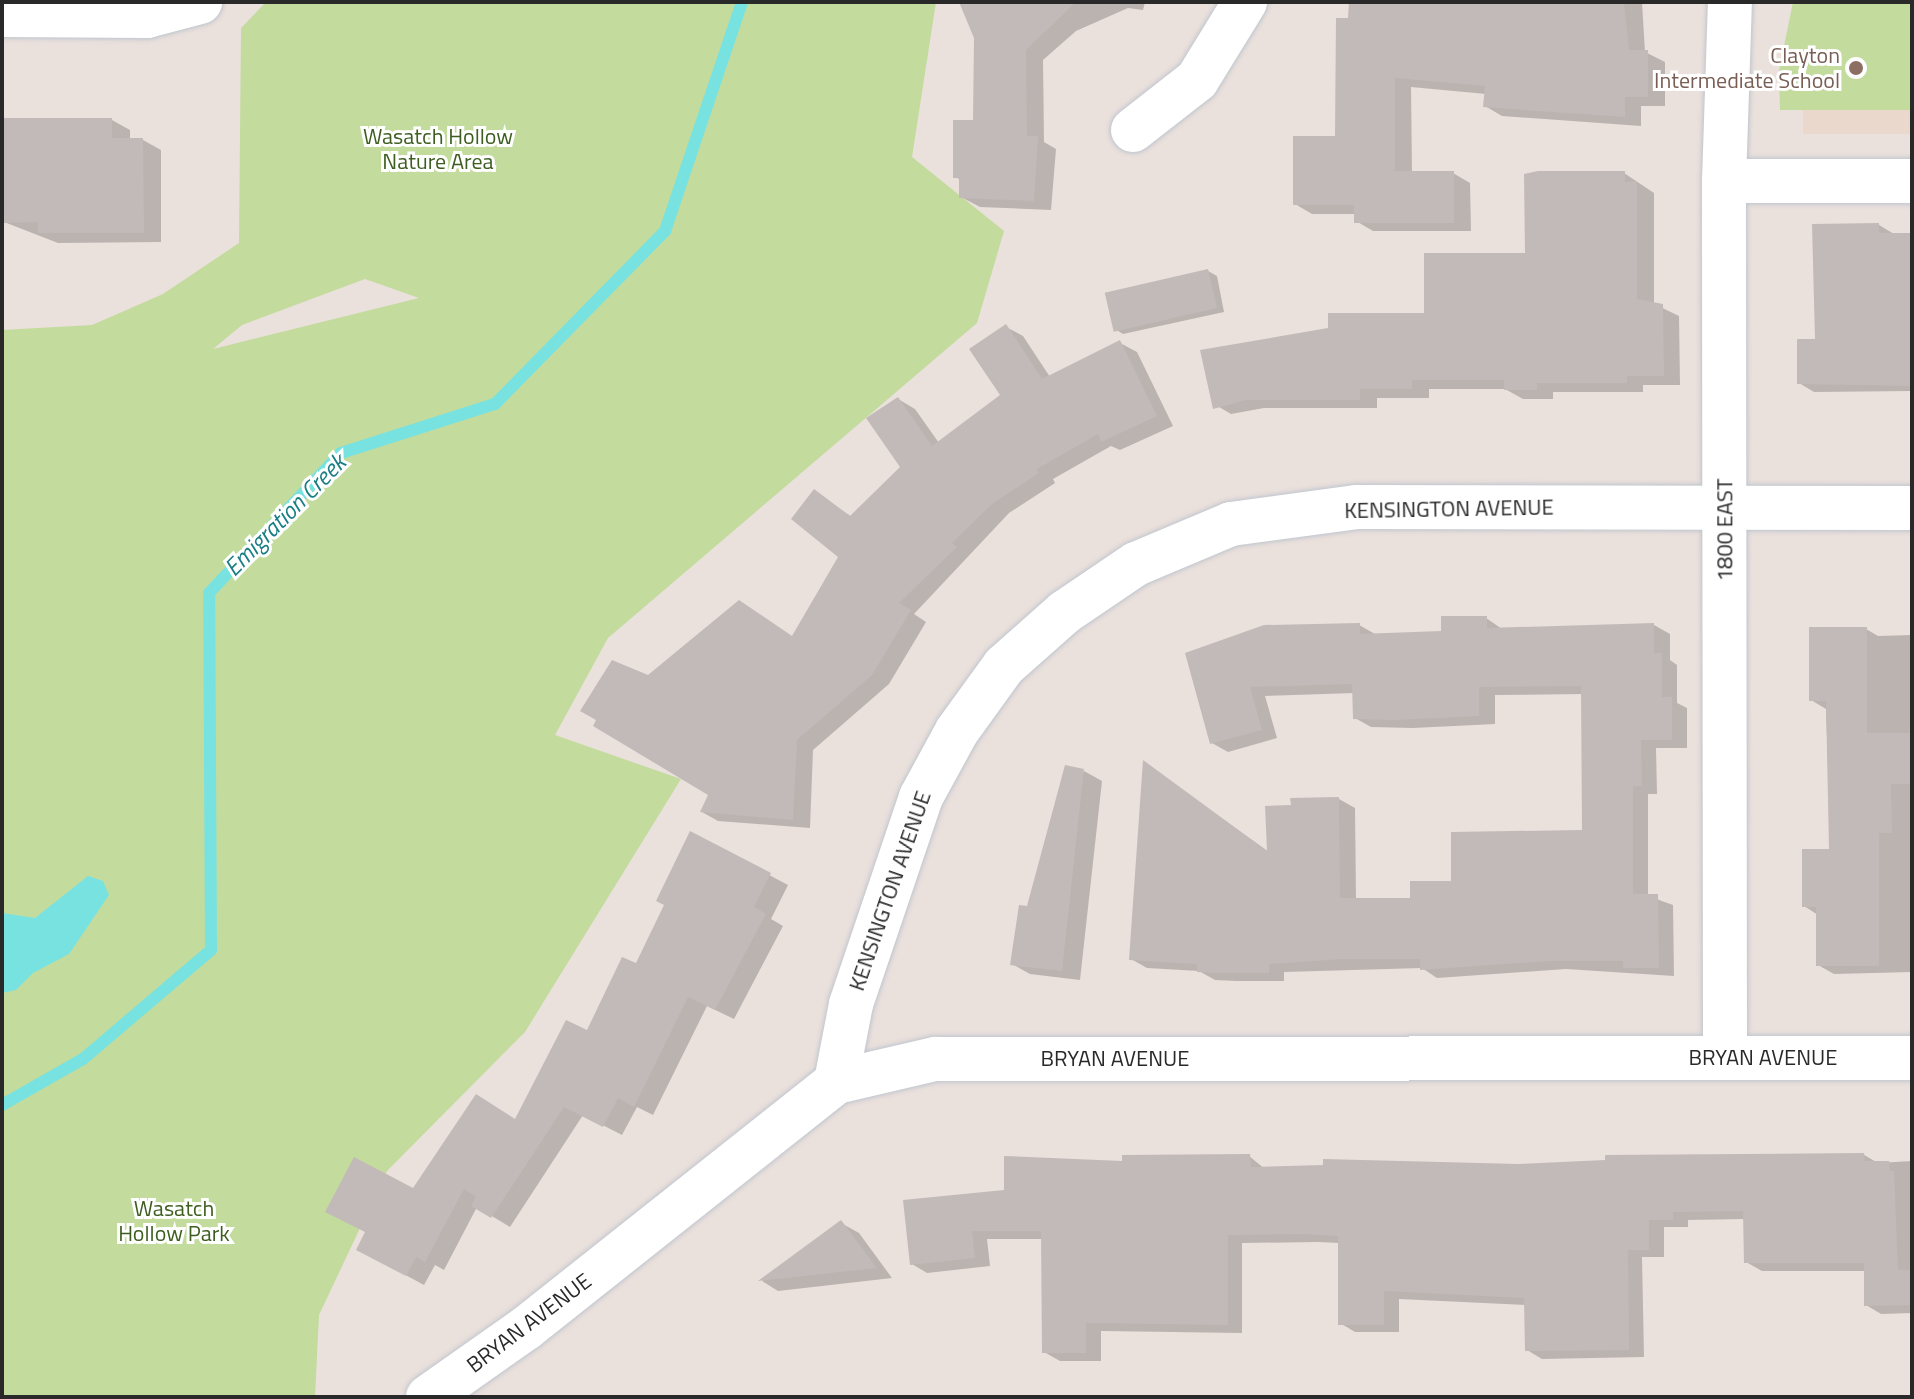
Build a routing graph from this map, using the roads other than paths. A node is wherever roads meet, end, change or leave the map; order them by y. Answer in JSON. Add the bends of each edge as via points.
{"nodes":[{"id":1,"x":200,"y":2,"type":"edge"},
{"id":2,"x":1245,"y":2,"type":"edge"},
{"id":3,"x":1730,"y":2,"type":"edge"},
{"id":4,"x":2,"y":15,"type":"edge"},
{"id":5,"x":1133,"y":130,"type":"dead end"},
{"id":6,"x":1724,"y":181,"type":"junction"},
{"id":7,"x":1912,"y":181,"type":"edge"},
{"id":8,"x":1912,"y":508,"type":"edge"},
{"id":9,"x":1724,"y":509,"type":"junction"},
{"id":10,"x":1725,"y":1058,"type":"junction"},
{"id":11,"x":1912,"y":1058,"type":"edge"},
{"id":12,"x":836,"y":1082,"type":"junction"},
{"id":13,"x":428,"y":1397,"type":"edge"}],
"edges":[{"from":1,"to":4,"type":"street","via":[[147,16]]},
{"from":2,"to":5,"type":"street","via":[[1197,80]]},
{"from":3,"to":6,"type":"street","name":"1800 EAST"},
{"from":6,"to":7,"type":"street"},
{"from":6,"to":9,"type":"street","name":"1800 EAST"},
{"from":8,"to":9,"type":"street","name":"KENSINGTON AVENUE"},
{"from":9,"to":10,"type":"street","name":"1800 EAST"},
{"from":9,"to":12,"type":"street","name":"KENSINGTON AVENUE","via":[[1356,507],[1231,524],[1136,564],[1065,612],[1004,666],[957,731],[921,797],[851,1004]]},
{"from":10,"to":11,"type":"street","name":"BRYAN AVENUE"},
{"from":10,"to":12,"type":"street","name":"BRYAN AVENUE","via":[[935,1059]]},
{"from":12,"to":13,"type":"street","name":"BRYAN AVENUE","via":[[526,1328]]}]}
